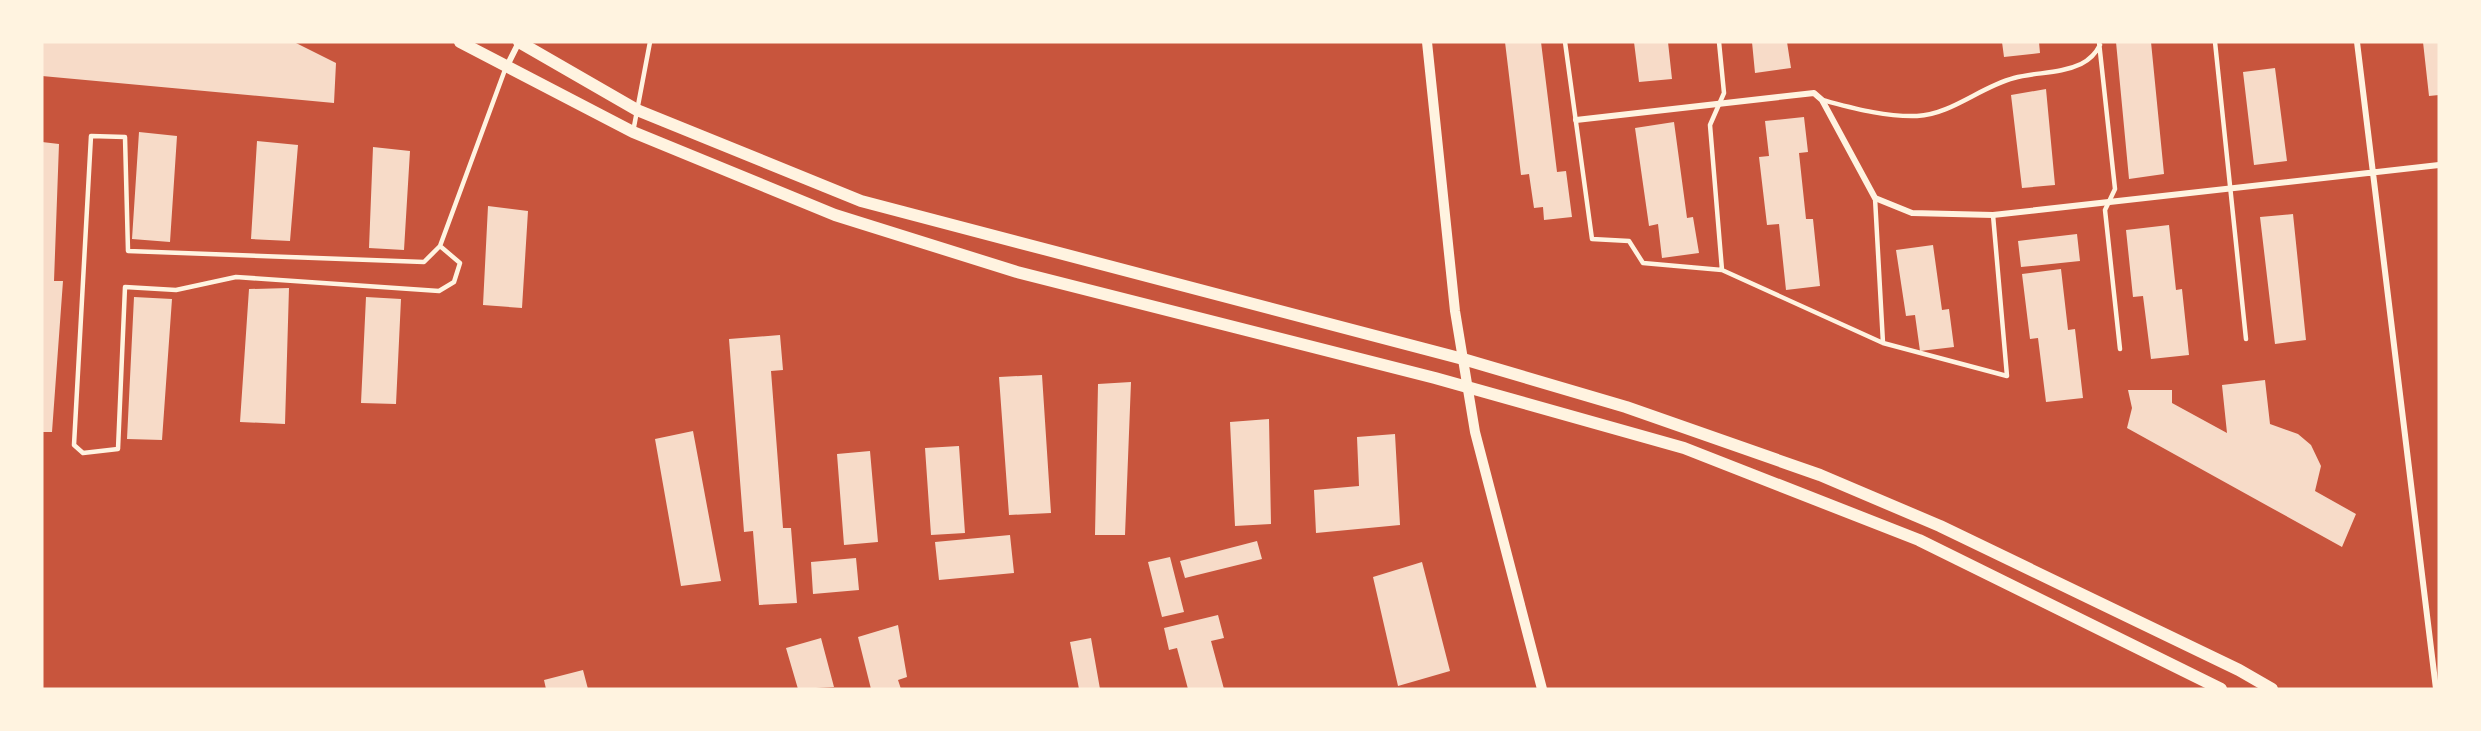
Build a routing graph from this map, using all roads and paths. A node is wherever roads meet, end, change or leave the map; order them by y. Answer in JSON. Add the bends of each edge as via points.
{"nodes":[{"id":1,"x":460,"y":42,"type":"edge"},
{"id":2,"x":519,"y":42,"type":"edge"},
{"id":3,"x":650,"y":42,"type":"edge"},
{"id":4,"x":1426,"y":42,"type":"edge"},
{"id":5,"x":1565,"y":42,"type":"edge"},
{"id":6,"x":1719,"y":42,"type":"edge"},
{"id":7,"x":2215,"y":42,"type":"edge"},
{"id":8,"x":2356,"y":42,"type":"edge"},
{"id":9,"x":2100,"y":43,"type":"edge"},
{"id":10,"x":507,"y":67,"type":"junction"},
{"id":11,"x":1822,"y":100,"type":"junction"},
{"id":12,"x":1719,"y":103,"type":"junction"},
{"id":13,"x":637,"y":110,"type":"junction"},
{"id":14,"x":1576,"y":120,"type":"junction"},
{"id":15,"x":633,"y":132,"type":"junction"},
{"id":16,"x":2439,"y":165,"type":"edge"},
{"id":17,"x":2373,"y":173,"type":"junction"},
{"id":18,"x":2230,"y":189,"type":"junction"},
{"id":19,"x":1875,"y":198,"type":"junction"},
{"id":20,"x":2109,"y":202,"type":"junction"},
{"id":21,"x":1993,"y":215,"type":"junction"},
{"id":22,"x":440,"y":246,"type":"junction"},
{"id":23,"x":1722,"y":270,"type":"junction"},
{"id":24,"x":2246,"y":339,"type":"dead end"},
{"id":25,"x":1883,"y":343,"type":"junction"},
{"id":26,"x":2121,"y":349,"type":"dead end"},
{"id":27,"x":1463,"y":359,"type":"junction"},
{"id":28,"x":1468,"y":388,"type":"junction"},
{"id":29,"x":1542,"y":689,"type":"edge"},
{"id":30,"x":2221,"y":689,"type":"edge"},
{"id":31,"x":2272,"y":689,"type":"edge"},
{"id":32,"x":2436,"y":689,"type":"edge"}],
"edges":[{"from":1,"to":10,"type":"main road"},
{"from":2,"to":10,"type":"street"},
{"from":2,"to":13,"type":"main road"},
{"from":3,"to":13,"type":"lane"},
{"from":4,"to":27,"type":"street"},
{"from":5,"to":14,"type":"lane"},
{"from":6,"to":12,"type":"lane","via":[[1724,93]]},
{"from":7,"to":18,"type":"lane"},
{"from":8,"to":17,"type":"street"},
{"from":9,"to":11,"type":"lane","via":[[2082,64],[2013,78],[1968,96],[1944,111],[1917,116],[1870,113]]},
{"from":9,"to":20,"type":"lane","via":[[2115,189]]},
{"from":10,"to":15,"type":"main road"},
{"from":10,"to":22,"type":"lane"},
{"from":11,"to":12,"type":"street","via":[[1814,93]]},
{"from":11,"to":19,"type":"street"},
{"from":12,"to":14,"type":"street"},
{"from":12,"to":23,"type":"lane","via":[[1710,125]]},
{"from":13,"to":15,"type":"lane"},
{"from":13,"to":27,"type":"main road","via":[[861,201]]},
{"from":14,"to":23,"type":"lane","via":[[1592,239],[1629,241],[1643,263]]},
{"from":15,"to":28,"type":"main road","via":[[835,215],[1017,272]]},
{"from":16,"to":17,"type":"street"},
{"from":17,"to":18,"type":"street"},
{"from":17,"to":32,"type":"street"},
{"from":18,"to":20,"type":"street"},
{"from":18,"to":24,"type":"lane"},
{"from":19,"to":21,"type":"street","via":[[1912,213]]},
{"from":19,"to":25,"type":"lane"},
{"from":20,"to":21,"type":"street"},
{"from":20,"to":26,"type":"lane","via":[[2105,210]]},
{"from":21,"to":25,"type":"lane","via":[[2007,376]]},
{"from":22,"to":22,"type":"lane","via":[[460,262],[454,282],[439,291],[236,277],[176,290],[125,287],[118,449],[83,453],[74,445],[91,136],[125,137],[128,251],[424,262]]},
{"from":23,"to":25,"type":"lane"},
{"from":27,"to":28,"type":"street"},
{"from":27,"to":31,"type":"main road","via":[[1626,408],[1820,475],[1940,526]]},
{"from":28,"to":29,"type":"street","via":[[1475,432]]},
{"from":28,"to":30,"type":"main road","via":[[1684,448],[1919,540]]}]}
